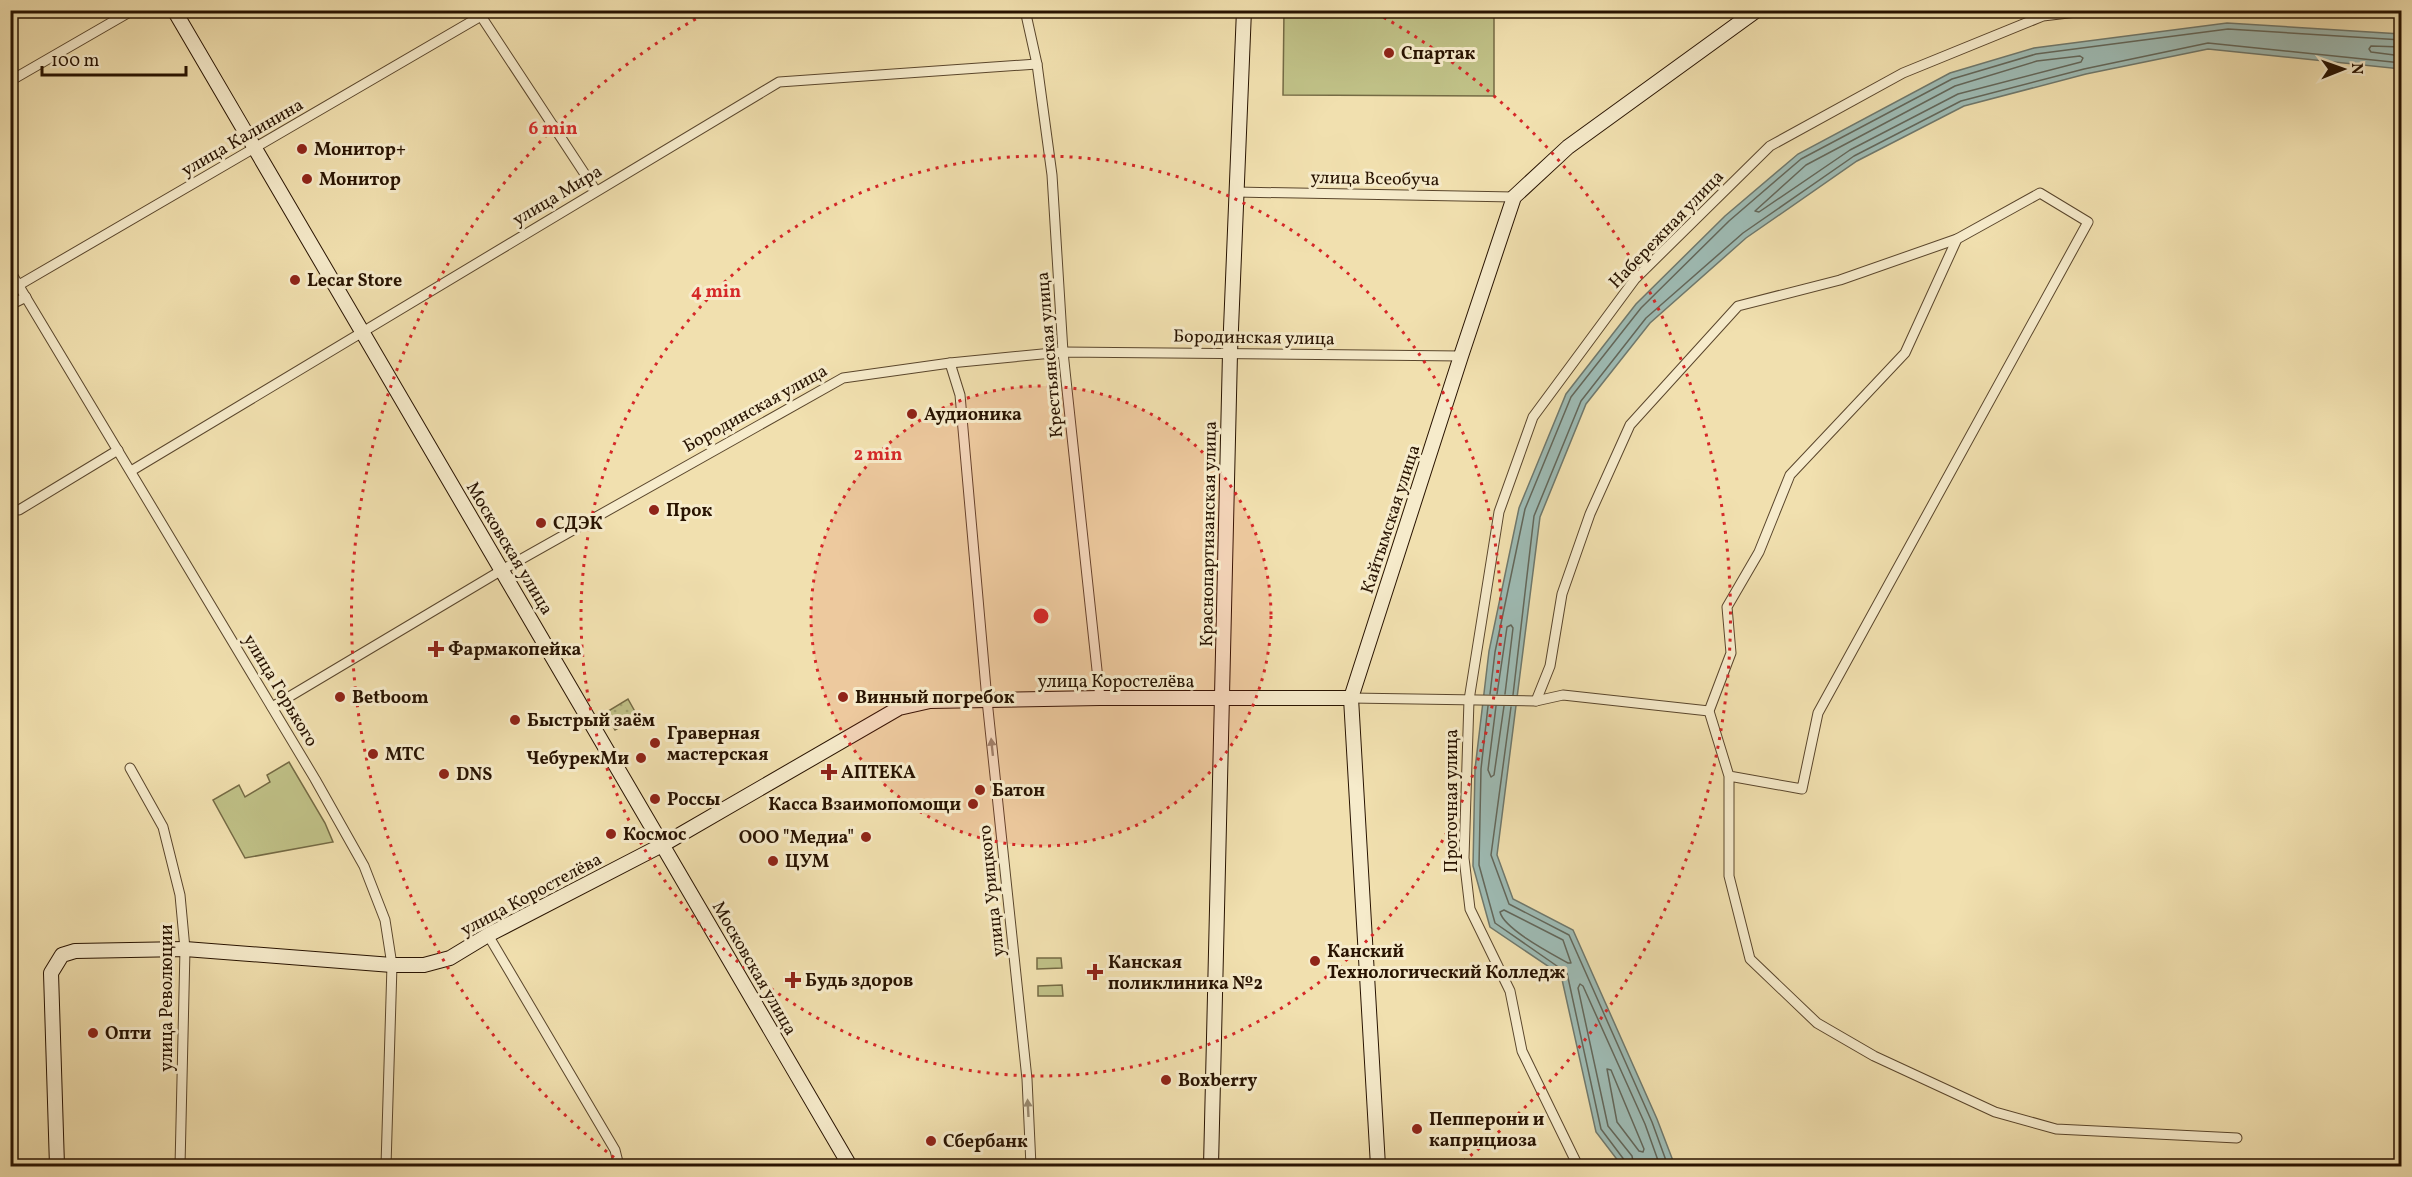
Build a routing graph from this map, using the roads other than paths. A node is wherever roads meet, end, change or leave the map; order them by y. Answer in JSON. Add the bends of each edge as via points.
{"nodes":[{"id":1,"x":133,"y":10,"type":"edge"},
{"id":2,"x":174,"y":10,"type":"edge"},
{"id":3,"x":1025,"y":10,"type":"edge"},
{"id":4,"x":1244,"y":10,"type":"edge"},
{"id":5,"x":1757,"y":10,"type":"edge"},
{"id":6,"x":2093,"y":10,"type":"edge"},
{"id":7,"x":479,"y":13,"type":"edge"},
{"id":8,"x":1037,"y":64,"type":"junction"},
{"id":9,"x":10,"y":81,"type":"edge"},
{"id":10,"x":254,"y":149,"type":"junction"},
{"id":11,"x":596,"y":191,"type":"junction"},
{"id":12,"x":1236,"y":192,"type":"junction"},
{"id":13,"x":1514,"y":197,"type":"junction"},
{"id":14,"x":1957,"y":239,"type":"junction"},
{"id":15,"x":10,"y":271,"type":"edge"},
{"id":16,"x":19,"y":285,"type":"junction"},
{"id":17,"x":26,"y":297,"type":"junction"},
{"id":18,"x":10,"y":305,"type":"edge"},
{"id":19,"x":361,"y":330,"type":"junction"},
{"id":20,"x":1063,"y":352,"type":"junction"},
{"id":21,"x":1230,"y":353,"type":"junction"},
{"id":22,"x":1461,"y":356,"type":"junction"},
{"id":23,"x":950,"y":363,"type":"junction"},
{"id":24,"x":118,"y":450,"type":"junction"},
{"id":25,"x":130,"y":471,"type":"junction"},
{"id":26,"x":19,"y":510,"type":"dead end"},
{"id":27,"x":502,"y":570,"type":"junction"},
{"id":28,"x":1100,"y":698,"type":"junction"},
{"id":29,"x":1223,"y":698,"type":"junction"},
{"id":30,"x":1351,"y":698,"type":"junction"},
{"id":31,"x":987,"y":700,"type":"junction"},
{"id":32,"x":1469,"y":700,"type":"junction"},
{"id":33,"x":1536,"y":701,"type":"junction"},
{"id":34,"x":272,"y":707,"type":"junction"},
{"id":35,"x":1709,"y":711,"type":"junction"},
{"id":36,"x":130,"y":768,"type":"dead end"},
{"id":37,"x":1729,"y":776,"type":"junction"},
{"id":38,"x":664,"y":844,"type":"junction"},
{"id":39,"x":488,"y":935,"type":"junction"},
{"id":40,"x":185,"y":949,"type":"junction"},
{"id":41,"x":392,"y":965,"type":"junction"},
{"id":42,"x":2237,"y":1138,"type":"dead end"},
{"id":43,"x":57,"y":1167,"type":"edge"},
{"id":44,"x":180,"y":1167,"type":"edge"},
{"id":45,"x":386,"y":1167,"type":"edge"},
{"id":46,"x":619,"y":1167,"type":"edge"},
{"id":47,"x":850,"y":1167,"type":"edge"},
{"id":48,"x":1030,"y":1167,"type":"edge"},
{"id":49,"x":1211,"y":1167,"type":"edge"},
{"id":50,"x":1378,"y":1167,"type":"edge"},
{"id":51,"x":1578,"y":1167,"type":"edge"}],
"edges":[{"from":1,"to":9,"type":"street"},
{"from":2,"to":10,"type":"street","name":"Московская улица"},
{"from":3,"to":8,"type":"street","name":"Крестьянская улица"},
{"from":4,"to":12,"type":"street","name":"Краснопартизанская улица"},
{"from":5,"to":13,"type":"street","name":"Кайтымская улица","via":[[1568,147]]},
{"from":6,"to":32,"type":"street","name":"Набережная улица","via":[[2043,16],[1903,73],[1770,146],[1635,279],[1533,417],[1499,513]]},
{"from":7,"to":10,"type":"street","name":"улица Калинина"},
{"from":7,"to":11,"type":"street"},
{"from":8,"to":11,"type":"street","name":"улица Мира","via":[[779,82]]},
{"from":8,"to":20,"type":"street","name":"Крестьянская улица","via":[[1052,175]]},
{"from":10,"to":16,"type":"street","name":"улица Калинина"},
{"from":10,"to":19,"type":"street","name":"Московская улица"},
{"from":11,"to":19,"type":"street","name":"улица Мира"},
{"from":12,"to":13,"type":"street","name":"улица Всеобуча"},
{"from":12,"to":21,"type":"street","name":"Краснопартизанская улица"},
{"from":13,"to":22,"type":"street","name":"Кайтымская улица"},
{"from":14,"to":33,"type":"street","via":[[1840,280],[1738,306],[1629,425],[1590,514],[1562,594],[1550,666]]},
{"from":14,"to":35,"type":"street","via":[[1905,353],[1790,475],[1759,552],[1727,607],[1731,653]]},
{"from":14,"to":37,"type":"street","via":[[2040,193],[2088,222],[1818,713],[1802,789]]},
{"from":15,"to":16,"type":"street","name":"улица Горького"},
{"from":16,"to":17,"type":"street","name":"улица Горького"},
{"from":17,"to":18,"type":"street"},
{"from":17,"to":24,"type":"street","name":"улица Горького"},
{"from":19,"to":25,"type":"street","name":"улица Мира"},
{"from":19,"to":27,"type":"street","name":"Московская улица"},
{"from":20,"to":21,"type":"street","name":"Бородинская улица"},
{"from":20,"to":23,"type":"street","name":"Бородинская улица"},
{"from":20,"to":28,"type":"street","name":"Крестьянская улица"},
{"from":21,"to":22,"type":"street","name":"Бородинская улица"},
{"from":21,"to":29,"type":"street","name":"Краснопартизанская улица"},
{"from":22,"to":30,"type":"street","name":"Кайтымская улица"},
{"from":23,"to":27,"type":"street","name":"Бородинская улица","via":[[843,378]]},
{"from":23,"to":31,"type":"street","name":"улица Урицкого","via":[[960,394]]},
{"from":24,"to":25,"type":"street","name":"улица Горького"},
{"from":24,"to":26,"type":"street"},
{"from":25,"to":34,"type":"street","name":"улица Горького"},
{"from":27,"to":34,"type":"street","name":"Бородинская улица"},
{"from":27,"to":38,"type":"street","name":"Московская улица"},
{"from":28,"to":29,"type":"street","name":"улица Коростелёва"},
{"from":28,"to":31,"type":"street","name":"улица Коростелёва"},
{"from":29,"to":30,"type":"street","name":"улица Коростелёва"},
{"from":29,"to":49,"type":"street","name":"Краснопартизанская улица"},
{"from":30,"to":32,"type":"street","name":"улица Коростелёва"},
{"from":30,"to":50,"type":"street","name":"Кайтымская улица"},
{"from":31,"to":38,"type":"street","name":"улица Коростелёва","via":[[930,701],[898,708]]},
{"from":48,"to":31,"type":"street","name":"улица Урицкого","one_way":true,"via":[[1027,1078]]},
{"from":32,"to":33,"type":"street","name":"улица Коростелёва"},
{"from":32,"to":51,"type":"street","name":"Проточная улица","via":[[1464,858],[1470,909],[1510,991],[1522,1051]]},
{"from":33,"to":35,"type":"street","name":"улица Коростелёва","via":[[1563,695]]},
{"from":34,"to":41,"type":"street","name":"улица Горького","via":[[364,866],[385,920]]},
{"from":35,"to":37,"type":"street"},
{"from":36,"to":40,"type":"street","name":"улица Революции","via":[[163,827],[172,855]]},
{"from":37,"to":42,"type":"street","via":[[1729,876],[1750,959],[1817,1023],[1874,1056],[1995,1112],[2056,1129]]},
{"from":38,"to":39,"type":"street","name":"улица Коростелёва"},
{"from":38,"to":47,"type":"street","name":"Московская улица"},
{"from":39,"to":41,"type":"street","name":"улица Коростелёва","via":[[450,958],[424,965]]},
{"from":39,"to":46,"type":"street","via":[[615,1150]]},
{"from":40,"to":41,"type":"street","name":"улица Коростелёва"},
{"from":40,"to":43,"type":"street","name":"улица Коростелёва","via":[[75,951],[62,956],[51,974]]},
{"from":40,"to":44,"type":"street","name":"улица Революции"},
{"from":41,"to":45,"type":"street","name":"улица Горького"}]}
